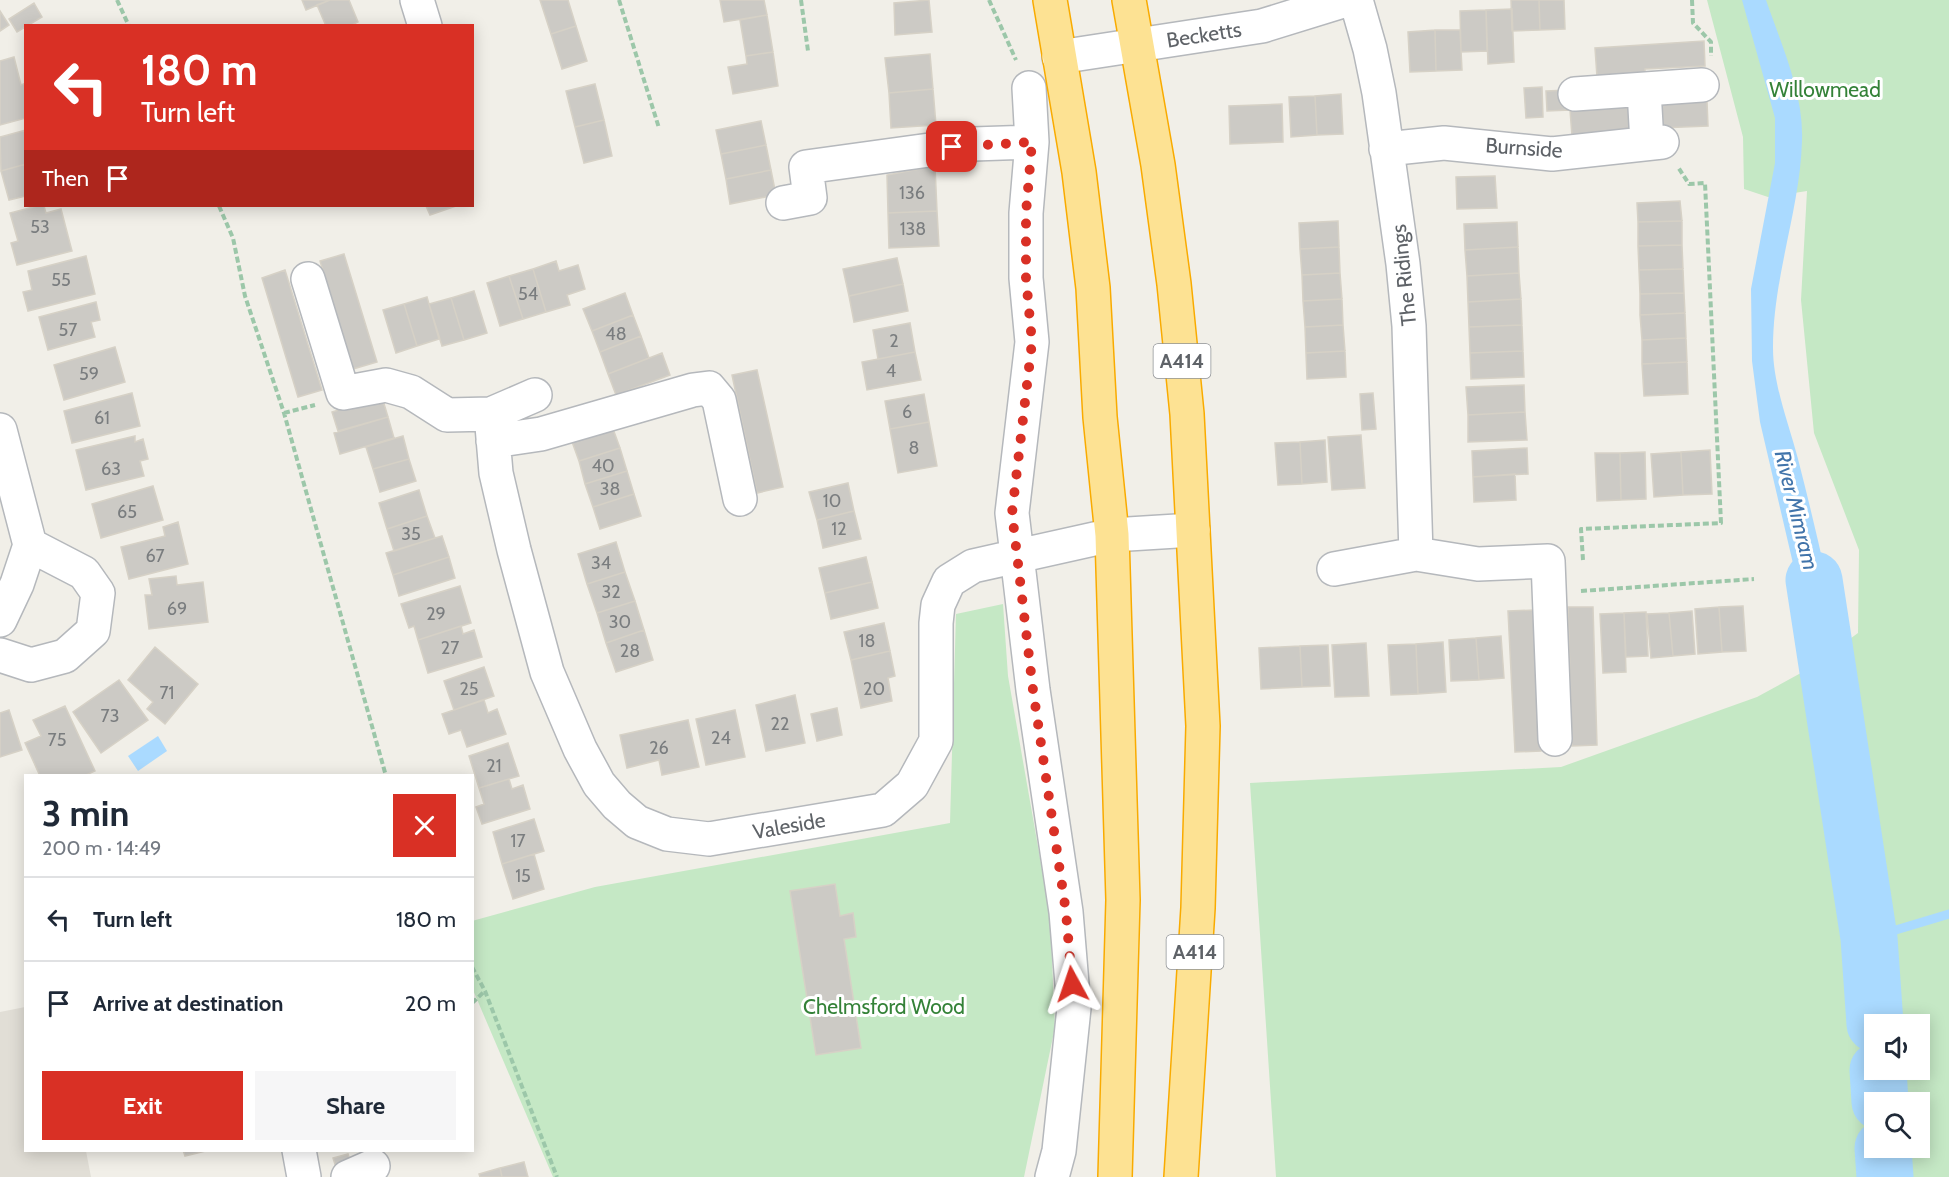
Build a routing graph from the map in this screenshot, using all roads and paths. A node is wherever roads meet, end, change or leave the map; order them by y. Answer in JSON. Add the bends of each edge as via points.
{"nodes":[{"id":1,"x":117,"y":0,"type":"edge"},
{"id":2,"x":417,"y":0,"type":"edge"},
{"id":3,"x":619,"y":0,"type":"edge"},
{"id":4,"x":801,"y":0,"type":"edge"},
{"id":5,"x":989,"y":0,"type":"edge"},
{"id":6,"x":1050,"y":0,"type":"edge"},
{"id":7,"x":1129,"y":0,"type":"edge"},
{"id":8,"x":1346,"y":0,"type":"edge"},
{"id":9,"x":1356,"y":0,"type":"edge"},
{"id":10,"x":1692,"y":0,"type":"edge"},
{"id":11,"x":128,"y":24,"type":"edge"},
{"id":12,"x":424,"y":24,"type":"edge"},
{"id":13,"x":1137,"y":44,"type":"junction"},
{"id":14,"x":808,"y":51,"type":"dead end"},
{"id":15,"x":1059,"y":57,"type":"junction"},
{"id":16,"x":1702,"y":85,"type":"joint"},
{"id":17,"x":1029,"y":88,"type":"joint"},
{"id":18,"x":1644,"y":90,"type":"junction"},
{"id":19,"x":1575,"y":94,"type":"dead end"},
{"id":20,"x":659,"y":128,"type":"dead end"},
{"id":21,"x":1032,"y":142,"type":"junction"},
{"id":22,"x":1655,"y":143,"type":"junction"},
{"id":23,"x":1386,"y":149,"type":"junction"},
{"id":24,"x":783,"y":203,"type":"dead end"},
{"id":25,"x":219,"y":207,"type":"edge"},
{"id":26,"x":308,"y":279,"type":"dead end"},
{"id":27,"x":535,"y":395,"type":"dead end"},
{"id":28,"x":492,"y":428,"type":"junction"},
{"id":29,"x":0,"y":430,"type":"edge"},
{"id":30,"x":740,"y":500,"type":"dead end"},
{"id":31,"x":1193,"y":530,"type":"junction"},
{"id":32,"x":1112,"y":535,"type":"junction"},
{"id":33,"x":30,"y":544,"type":"junction"},
{"id":34,"x":1416,"y":555,"type":"junction"},
{"id":35,"x":1016,"y":556,"type":"junction"},
{"id":36,"x":1334,"y":569,"type":"dead end"},
{"id":37,"x":1584,"y":570,"type":"dead end"},
{"id":38,"x":1754,"y":579,"type":"dead end"},
{"id":39,"x":1584,"y":581,"type":"dead end"},
{"id":40,"x":1585,"y":591,"type":"junction"},
{"id":41,"x":1550,"y":595,"type":"junction"},
{"id":42,"x":0,"y":620,"type":"edge"},
{"id":43,"x":0,"y":655,"type":"edge"},
{"id":44,"x":1555,"y":739,"type":"dead end"},
{"id":45,"x":385,"y":774,"type":"edge"},
{"id":46,"x":474,"y":971,"type":"edge"},
{"id":47,"x":485,"y":991,"type":"junction"},
{"id":48,"x":474,"y":1001,"type":"edge"},
{"id":49,"x":299,"y":1152,"type":"edge"},
{"id":50,"x":304,"y":1177,"type":"edge"},
{"id":51,"x":557,"y":1177,"type":"edge"},
{"id":52,"x":1052,"y":1177,"type":"edge"},
{"id":53,"x":1115,"y":1177,"type":"edge"},
{"id":54,"x":1181,"y":1177,"type":"edge"}],
"edges":[{"from":1,"to":11,"type":"path"},
{"from":2,"to":12,"type":"street"},
{"from":3,"to":20,"type":"path"},
{"from":4,"to":14,"type":"path"},
{"from":5,"to":17,"type":"path"},
{"from":6,"to":15,"type":"highway"},
{"from":7,"to":13,"type":"highway","number":"A414"},
{"from":8,"to":13,"type":"street","name":"Becketts","via":[[1262,26]]},
{"from":9,"to":23,"type":"street","name":"The Ridings","via":[[1372,60]]},
{"from":10,"to":16,"type":"path","via":[[1693,23],[1711,42],[1712,82]]},
{"from":13,"to":15,"type":"street","name":"Becketts"},
{"from":13,"to":31,"type":"highway","number":"A414","via":[[1174,284]]},
{"from":15,"to":32,"type":"highway","via":[[1079,172],[1093,288]]},
{"from":16,"to":18,"type":"street"},
{"from":17,"to":21,"type":"street"},
{"from":18,"to":19,"type":"street"},
{"from":18,"to":22,"type":"street"},
{"from":21,"to":24,"type":"street","via":[[973,144],[806,167],[810,198]]},
{"from":21,"to":35,"type":"street","via":[[1026,278],[1032,342],[1012,513]]},
{"from":22,"to":23,"type":"street","name":"Burnside","via":[[1552,154],[1444,143]]},
{"from":22,"to":37,"type":"path","via":[[1689,183],[1705,183],[1721,523],[1581,529]]},
{"from":23,"to":34,"type":"street","name":"The Ridings","via":[[1410,326]]},
{"from":25,"to":45,"type":"path","via":[[233,238],[245,297],[284,413]]},
{"from":26,"to":28,"type":"street","via":[[343,393],[386,385],[411,392],[447,415]]},
{"from":27,"to":28,"type":"street"},
{"from":28,"to":30,"type":"street","via":[[541,434],[709,388],[719,400]]},
{"from":28,"to":35,"type":"street","name":"Valeside","via":[[496,473],[547,672],[580,749],[599,784],[617,805],[637,822],[667,834],[709,839],[883,810],[912,785],[936,741],[936,623],[942,591],[958,573]]},
{"from":29,"to":33,"type":"street"},
{"from":31,"to":32,"type":"street","name":"Valeside"},
{"from":31,"to":54,"type":"highway","number":"A414","via":[[1203,726],[1198,908]]},
{"from":32,"to":35,"type":"street","name":"Valeside"},
{"from":32,"to":53,"type":"highway","via":[[1124,900]]},
{"from":33,"to":42,"type":"street"},
{"from":33,"to":43,"type":"street","via":[[84,573],[98,593],[93,631],[65,656],[31,664]]},
{"from":34,"to":36,"type":"street"},
{"from":34,"to":41,"type":"street","via":[[1478,564],[1548,561]]},
{"from":35,"to":52,"type":"street","via":[[1066,912],[1074,1008],[1059,1151]]},
{"from":38,"to":40,"type":"path"},
{"from":39,"to":40,"type":"path"},
{"from":40,"to":41,"type":"path"},
{"from":41,"to":44,"type":"street"},
{"from":46,"to":47,"type":"path"},
{"from":47,"to":48,"type":"path"},
{"from":47,"to":51,"type":"path"},
{"from":49,"to":50,"type":"street"}]}
